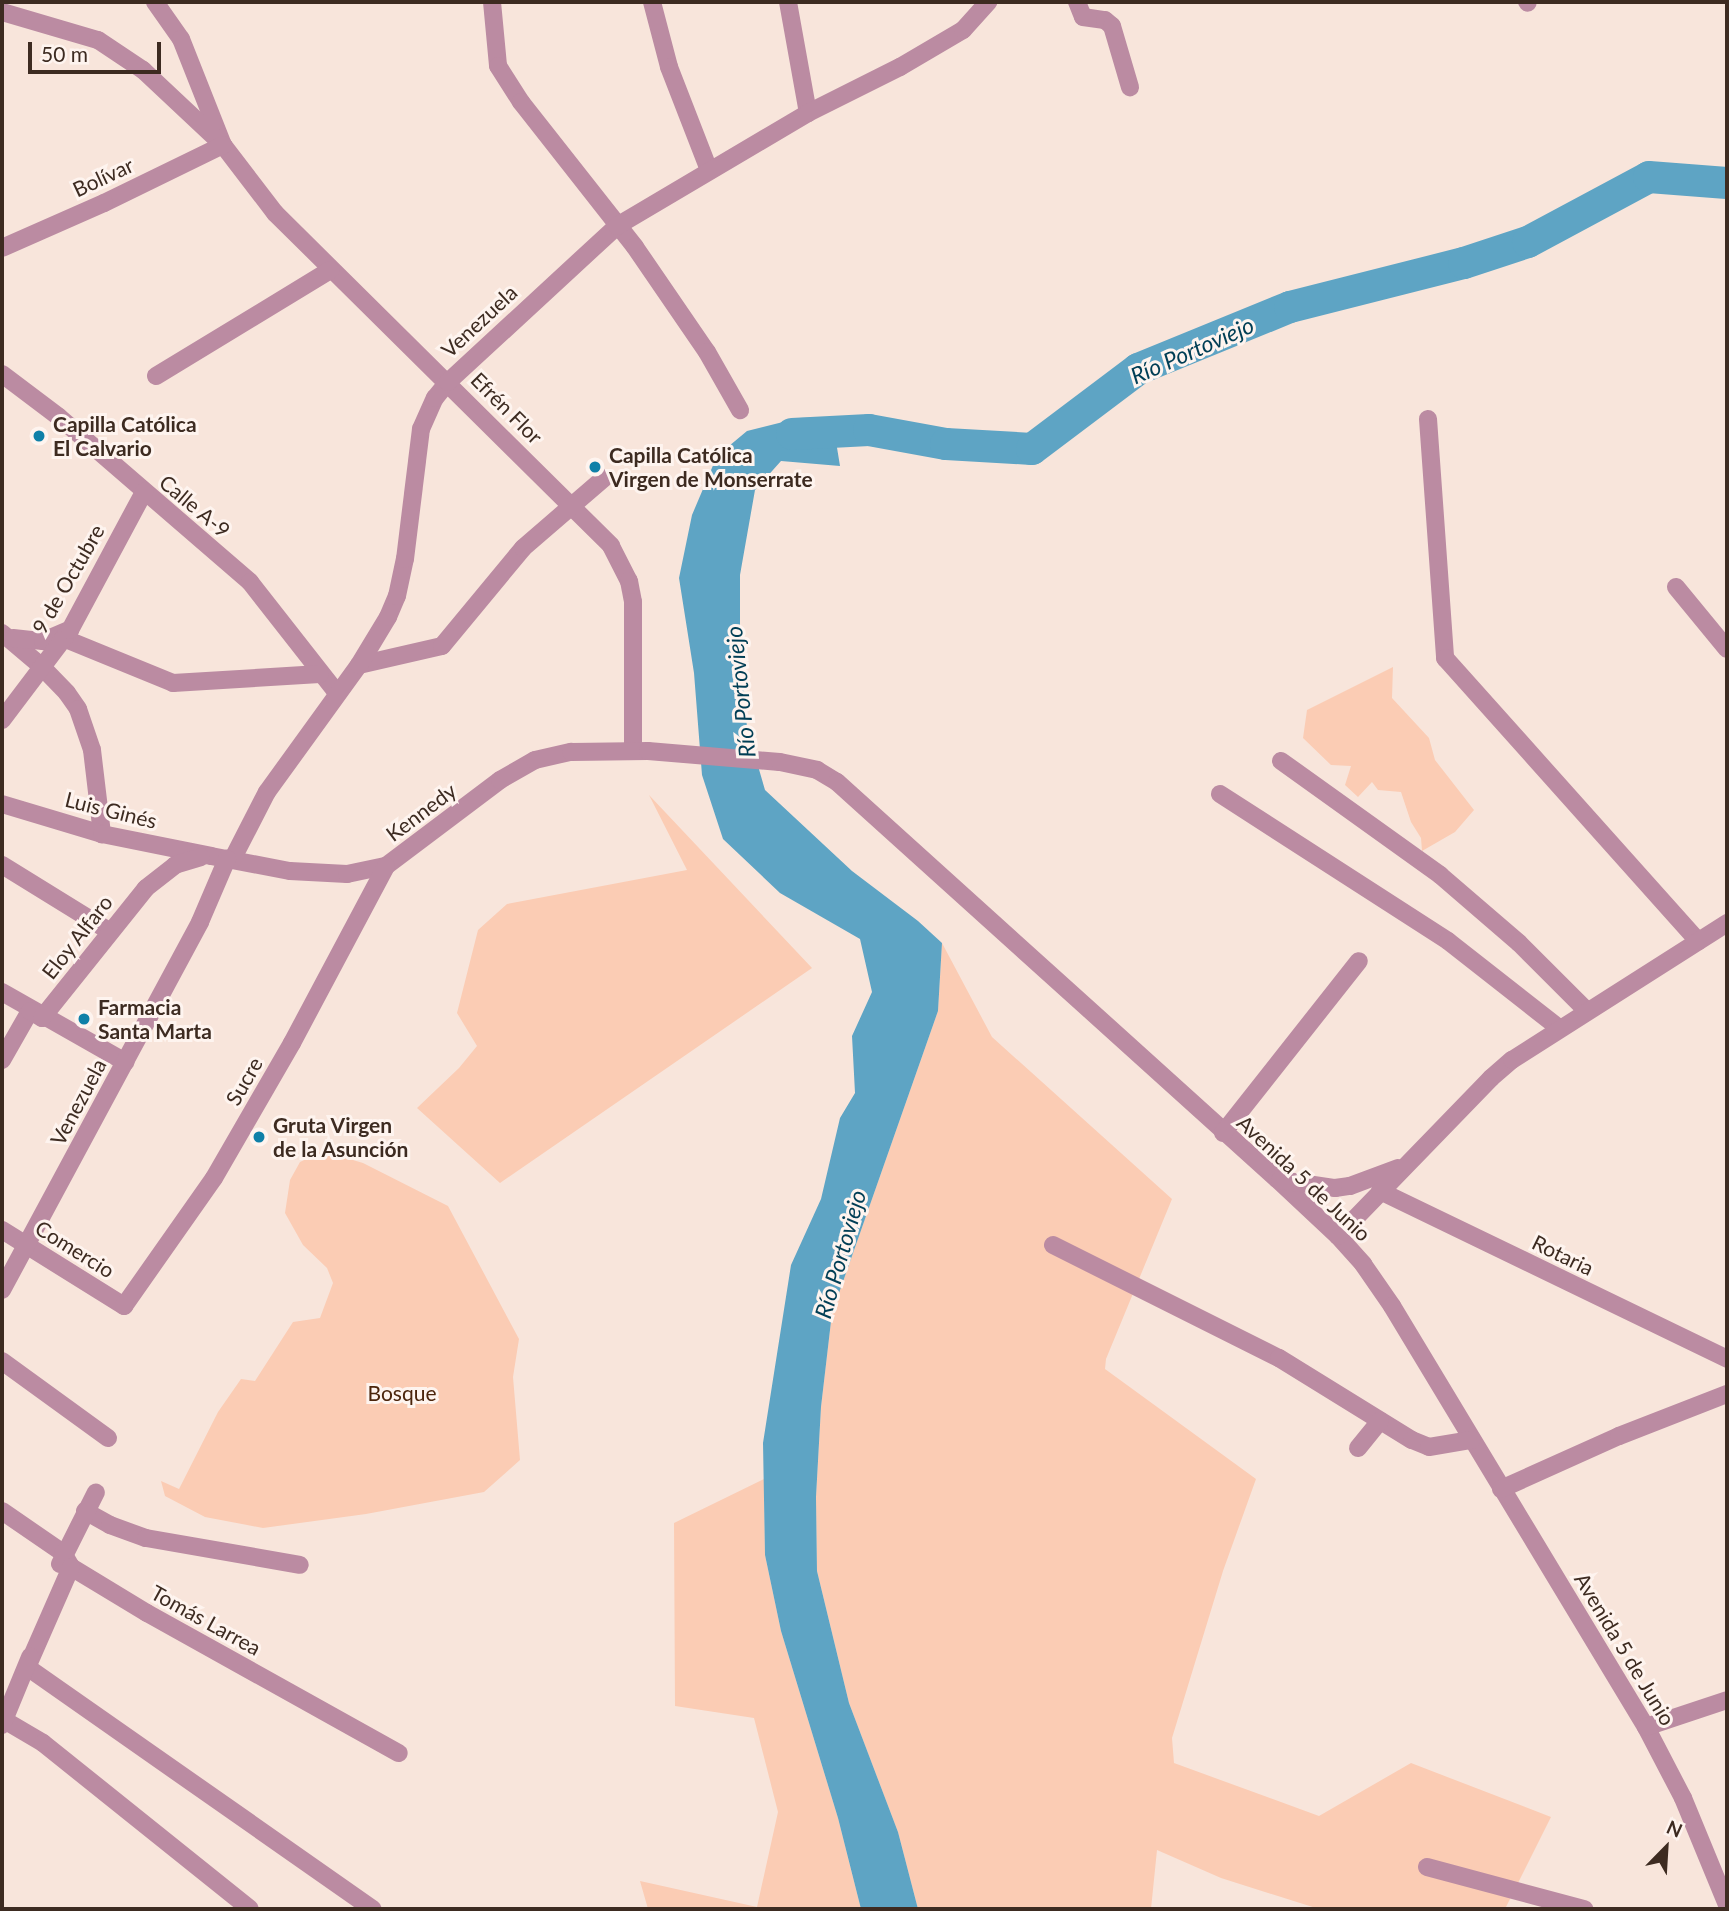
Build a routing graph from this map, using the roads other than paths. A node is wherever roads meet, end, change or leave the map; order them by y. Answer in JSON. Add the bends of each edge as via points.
{"nodes":[{"id":1,"x":155,"y":2,"type":"edge"},
{"id":2,"x":492,"y":2,"type":"edge"},
{"id":3,"x":652,"y":2,"type":"edge"},
{"id":4,"x":788,"y":2,"type":"edge"},
{"id":5,"x":988,"y":2,"type":"edge"},
{"id":6,"x":1077,"y":2,"type":"edge"},
{"id":7,"x":2,"y":12,"type":"edge"},
{"id":8,"x":1130,"y":87,"type":"dead end"},
{"id":9,"x":808,"y":113,"type":"junction"},
{"id":10,"x":223,"y":145,"type":"junction"},
{"id":11,"x":709,"y":170,"type":"junction"},
{"id":12,"x":617,"y":226,"type":"junction"},
{"id":13,"x":2,"y":248,"type":"edge"},
{"id":14,"x":330,"y":270,"type":"junction"},
{"id":15,"x":2,"y":374,"type":"edge"},
{"id":16,"x":156,"y":376,"type":"dead end"},
{"id":17,"x":448,"y":382,"type":"junction"},
{"id":18,"x":740,"y":410,"type":"dead end"},
{"id":19,"x":1428,"y":419,"type":"dead end"},
{"id":20,"x":604,"y":478,"type":"dead end"},
{"id":21,"x":144,"y":492,"type":"junction"},
{"id":22,"x":571,"y":503,"type":"junction"},
{"id":23,"x":1676,"y":587,"type":"dead end"},
{"id":24,"x":66,"y":634,"type":"junction"},
{"id":25,"x":6,"y":635,"type":"edge"},
{"id":26,"x":298,"y":644,"type":"junction"},
{"id":27,"x":1727,"y":649,"type":"edge"},
{"id":28,"x":359,"y":665,"type":"junction"},
{"id":29,"x":41,"y":666,"type":"junction"},
{"id":30,"x":320,"y":674,"type":"junction"},
{"id":31,"x":300,"y":676,"type":"junction"},
{"id":32,"x":337,"y":693,"type":"junction"},
{"id":33,"x":2,"y":720,"type":"edge"},
{"id":34,"x":641,"y":751,"type":"junction"},
{"id":35,"x":1281,"y":761,"type":"dead end"},
{"id":36,"x":780,"y":762,"type":"joint"},
{"id":37,"x":1220,"y":794,"type":"dead end"},
{"id":38,"x":2,"y":804,"type":"edge"},
{"id":39,"x":102,"y":834,"type":"junction"},
{"id":40,"x":223,"y":858,"type":"junction"},
{"id":41,"x":2,"y":865,"type":"edge"},
{"id":42,"x":386,"y":866,"type":"junction"},
{"id":43,"x":1727,"y":923,"type":"edge"},
{"id":44,"x":109,"y":931,"type":"junction"},
{"id":45,"x":1698,"y":941,"type":"junction"},
{"id":46,"x":1359,"y":961,"type":"dead end"},
{"id":47,"x":2,"y":992,"type":"edge"},
{"id":48,"x":1587,"y":1011,"type":"junction"},
{"id":49,"x":36,"y":1014,"type":"junction"},
{"id":50,"x":1559,"y":1028,"type":"junction"},
{"id":51,"x":2,"y":1060,"type":"edge"},
{"id":52,"x":125,"y":1062,"type":"junction"},
{"id":53,"x":1223,"y":1133,"type":"junction"},
{"id":54,"x":1404,"y":1166,"type":"junction"},
{"id":55,"x":1277,"y":1179,"type":"junction"},
{"id":56,"x":1380,"y":1191,"type":"junction"},
{"id":57,"x":2,"y":1230,"type":"edge"},
{"id":58,"x":1338,"y":1236,"type":"junction"},
{"id":59,"x":27,"y":1245,"type":"junction"},
{"id":60,"x":1053,"y":1245,"type":"dead end"},
{"id":61,"x":2,"y":1290,"type":"edge"},
{"id":62,"x":124,"y":1306,"type":"joint"},
{"id":63,"x":1727,"y":1359,"type":"edge"},
{"id":64,"x":2,"y":1361,"type":"edge"},
{"id":65,"x":1727,"y":1394,"type":"edge"},
{"id":66,"x":1380,"y":1421,"type":"junction"},
{"id":67,"x":108,"y":1438,"type":"dead end"},
{"id":68,"x":1471,"y":1440,"type":"junction"},
{"id":69,"x":1358,"y":1448,"type":"dead end"},
{"id":70,"x":1501,"y":1489,"type":"junction"},
{"id":71,"x":96,"y":1492,"type":"dead end"},
{"id":72,"x":2,"y":1511,"type":"edge"},
{"id":73,"x":85,"y":1511,"type":"junction"},
{"id":74,"x":67,"y":1560,"type":"junction"},
{"id":75,"x":300,"y":1565,"type":"dead end"},
{"id":76,"x":27,"y":1667,"type":"junction"},
{"id":77,"x":1727,"y":1700,"type":"edge"},
{"id":78,"x":3,"y":1722,"type":"edge"},
{"id":79,"x":1646,"y":1727,"type":"junction"},
{"id":80,"x":399,"y":1753,"type":"dead end"},
{"id":81,"x":1427,"y":1867,"type":"dead end"},
{"id":82,"x":1727,"y":1905,"type":"edge"},
{"id":83,"x":250,"y":1909,"type":"edge"},
{"id":84,"x":373,"y":1909,"type":"edge"},
{"id":85,"x":1584,"y":1909,"type":"edge"}],
"edges":[{"from":1,"to":10,"type":"street","name":"Efrén Flor","via":[[181,39]]},
{"from":2,"to":12,"type":"street","via":[[498,66]]},
{"from":3,"to":11,"type":"street","via":[[669,67]]},
{"from":4,"to":9,"type":"street"},
{"from":5,"to":9,"type":"street","name":"Venezuela","via":[[963,30]]},
{"from":6,"to":8,"type":"street","via":[[1083,17],[1105,20],[1112,26]]},
{"from":7,"to":10,"type":"street","via":[[98,40],[143,70]]},
{"from":9,"to":11,"type":"street","name":"Venezuela"},
{"from":10,"to":13,"type":"street","name":"Bolívar"},
{"from":10,"to":14,"type":"street","name":"Efrén Flor","via":[[275,213]]},
{"from":11,"to":12,"type":"street","name":"Venezuela"},
{"from":12,"to":17,"type":"street","name":"Venezuela"},
{"from":12,"to":18,"type":"street","via":[[700,342]]},
{"from":14,"to":16,"type":"street"},
{"from":14,"to":17,"type":"street","name":"Efrén Flor"},
{"from":15,"to":21,"type":"street","name":"Calle A-9"},
{"from":17,"to":22,"type":"street","name":"Efrén Flor"},
{"from":17,"to":28,"type":"street","name":"Venezuela","via":[[421,429],[397,596]]},
{"from":19,"to":45,"type":"street","via":[[1445,658]]},
{"from":20,"to":22,"type":"street"},
{"from":21,"to":24,"type":"street","name":"9 de Octubre"},
{"from":21,"to":26,"type":"street","name":"Calle A-9","via":[[250,582]]},
{"from":22,"to":28,"type":"street","via":[[523,548],[442,646]]},
{"from":22,"to":34,"type":"street","name":"Efrén Flor","via":[[611,546],[629,582]]},
{"from":23,"to":27,"type":"street"},
{"from":24,"to":25,"type":"street","via":[[43,641]]},
{"from":24,"to":29,"type":"street","name":"9 de Octubre"},
{"from":24,"to":31,"type":"street","via":[[173,683]]},
{"from":25,"to":29,"type":"street"},
{"from":26,"to":30,"type":"street","name":"Calle A-9"},
{"from":26,"to":31,"type":"street"},
{"from":28,"to":32,"type":"street","name":"Venezuela"},
{"from":29,"to":33,"type":"street","name":"9 de Octubre"},
{"from":29,"to":39,"type":"street","via":[[67,693],[86,730],[96,771]]},
{"from":30,"to":31,"type":"street"},
{"from":30,"to":32,"type":"street","name":"Calle A-9"},
{"from":32,"to":40,"type":"street","name":"Venezuela"},
{"from":34,"to":36,"type":"street","name":"Kennedy"},
{"from":34,"to":42,"type":"street","name":"Kennedy","via":[[571,752],[535,760],[500,780]]},
{"from":35,"to":48,"type":"street","via":[[1440,875],[1519,943]]},
{"from":36,"to":53,"type":"street","name":"Avenida 5 de Junio","via":[[817,771],[837,782]]},
{"from":37,"to":50,"type":"street","via":[[1448,941]]},
{"from":38,"to":39,"type":"street","name":"Luis Ginés"},
{"from":39,"to":40,"type":"street","name":"Luis Ginés"},
{"from":40,"to":42,"type":"street","name":"Kennedy","via":[[332,874]]},
{"from":40,"to":44,"type":"street","name":"Eloy Alfaro","via":[[185,860],[164,872]]},
{"from":40,"to":52,"type":"street","name":"Venezuela","via":[[201,922]]},
{"from":41,"to":44,"type":"street"},
{"from":42,"to":62,"type":"street","name":"Sucre","via":[[214,1178]]},
{"from":43,"to":45,"type":"street"},
{"from":44,"to":49,"type":"street","name":"Eloy Alfaro"},
{"from":45,"to":48,"type":"street"},
{"from":46,"to":53,"type":"street"},
{"from":47,"to":49,"type":"street"},
{"from":48,"to":50,"type":"street"},
{"from":49,"to":51,"type":"street","name":"Eloy Alfaro"},
{"from":49,"to":52,"type":"street"},
{"from":50,"to":54,"type":"street","via":[[1491,1078]]},
{"from":52,"to":59,"type":"street","name":"Venezuela"},
{"from":53,"to":55,"type":"street","name":"Avenida 5 de Junio"},
{"from":54,"to":55,"type":"street","via":[[1335,1188]]},
{"from":54,"to":56,"type":"street"},
{"from":55,"to":58,"type":"street","name":"Avenida 5 de Junio"},
{"from":56,"to":58,"type":"street"},
{"from":56,"to":63,"type":"street","name":"Rotaria"},
{"from":57,"to":59,"type":"street","name":"Comercio"},
{"from":58,"to":68,"type":"street","name":"Avenida 5 de Junio","via":[[1392,1306]]},
{"from":59,"to":61,"type":"street","name":"Venezuela"},
{"from":59,"to":62,"type":"street","name":"Comercio"},
{"from":60,"to":66,"type":"street","via":[[1279,1358]]},
{"from":64,"to":67,"type":"street"},
{"from":65,"to":70,"type":"street"},
{"from":66,"to":68,"type":"street","via":[[1429,1447]]},
{"from":66,"to":69,"type":"street"},
{"from":68,"to":70,"type":"street","name":"Avenida 5 de Junio"},
{"from":70,"to":79,"type":"street","name":"Avenida 5 de Junio"},
{"from":71,"to":73,"type":"street"},
{"from":72,"to":74,"type":"street","name":"Tomás Larrea"},
{"from":73,"to":74,"type":"street"},
{"from":73,"to":75,"type":"street","via":[[146,1538]]},
{"from":74,"to":76,"type":"street"},
{"from":74,"to":80,"type":"street","name":"Tomás Larrea","via":[[146,1613]]},
{"from":76,"to":78,"type":"street"},
{"from":76,"to":84,"type":"street"},
{"from":77,"to":79,"type":"street"},
{"from":78,"to":83,"type":"street","via":[[43,1743]]},
{"from":79,"to":82,"type":"street","name":"Avenida 5 de Junio","via":[[1683,1798]]},
{"from":81,"to":85,"type":"street"}]}
